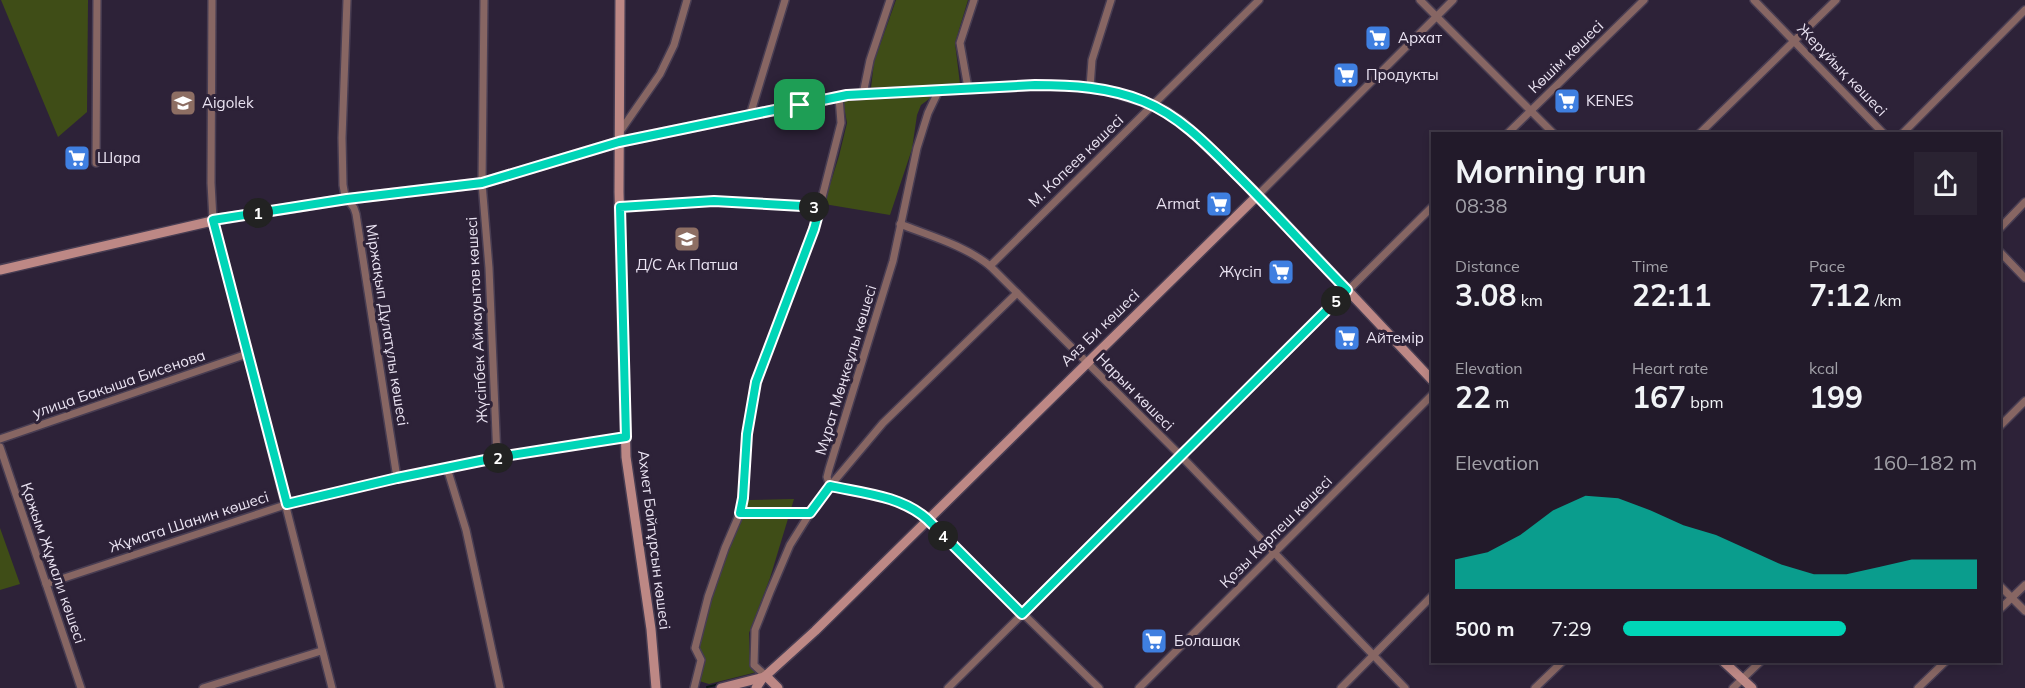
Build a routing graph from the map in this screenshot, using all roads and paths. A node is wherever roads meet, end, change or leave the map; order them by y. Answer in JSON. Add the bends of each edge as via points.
{"nodes":[{"id":1,"x":97,"y":0,"type":"edge"},
{"id":2,"x":212,"y":0,"type":"edge"},
{"id":3,"x":347,"y":0,"type":"edge"},
{"id":4,"x":484,"y":0,"type":"edge"},
{"id":5,"x":620,"y":0,"type":"edge"},
{"id":6,"x":687,"y":0,"type":"edge"},
{"id":7,"x":785,"y":0,"type":"edge"},
{"id":8,"x":890,"y":0,"type":"edge"},
{"id":9,"x":974,"y":0,"type":"edge"},
{"id":10,"x":1111,"y":0,"type":"edge"},
{"id":11,"x":1259,"y":0,"type":"edge"},
{"id":12,"x":1420,"y":0,"type":"edge"},
{"id":13,"x":1453,"y":0,"type":"edge"},
{"id":14,"x":1644,"y":0,"type":"edge"},
{"id":15,"x":1754,"y":0,"type":"edge"},
{"id":16,"x":1836,"y":0,"type":"edge"},
{"id":17,"x":2025,"y":10,"type":"edge"},
{"id":18,"x":1436,"y":16,"type":"junction"},
{"id":19,"x":1795,"y":40,"type":"junction"},
{"id":20,"x":1090,"y":87,"type":"junction"},
{"id":21,"x":968,"y":88,"type":"junction"},
{"id":22,"x":939,"y":90,"type":"junction"},
{"id":23,"x":863,"y":94,"type":"junction"},
{"id":24,"x":839,"y":97,"type":"junction"},
{"id":25,"x":1152,"y":105,"type":"junction"},
{"id":26,"x":1530,"y":109,"type":"junction"},
{"id":27,"x":750,"y":115,"type":"junction"},
{"id":28,"x":1509,"y":132,"type":"edge"},
{"id":29,"x":1552,"y":132,"type":"edge"},
{"id":30,"x":1701,"y":132,"type":"edge"},
{"id":31,"x":1882,"y":132,"type":"edge"},
{"id":32,"x":1904,"y":132,"type":"edge"},
{"id":33,"x":619,"y":138,"type":"junction"},
{"id":34,"x":96,"y":163,"type":"dead end"},
{"id":35,"x":482,"y":183,"type":"junction"},
{"id":36,"x":1258,"y":195,"type":"junction"},
{"id":37,"x":347,"y":199,"type":"junction"},
{"id":38,"x":2025,"y":202,"type":"edge"},
{"id":39,"x":620,"y":207,"type":"junction"},
{"id":40,"x":820,"y":207,"type":"junction"},
{"id":41,"x":1431,"y":208,"type":"edge"},
{"id":42,"x":213,"y":220,"type":"junction"},
{"id":43,"x":900,"y":225,"type":"junction"},
{"id":44,"x":2001,"y":227,"type":"edge"},
{"id":45,"x":2001,"y":253,"type":"edge"},
{"id":46,"x":990,"y":266,"type":"junction"},
{"id":47,"x":0,"y":270,"type":"edge"},
{"id":48,"x":2025,"y":278,"type":"edge"},
{"id":49,"x":1347,"y":290,"type":"junction"},
{"id":50,"x":1017,"y":293,"type":"junction"},
{"id":51,"x":247,"y":354,"type":"junction"},
{"id":52,"x":1086,"y":363,"type":"junction"},
{"id":53,"x":1431,"y":379,"type":"edge"},
{"id":54,"x":1431,"y":396,"type":"edge"},
{"id":55,"x":2025,"y":401,"type":"edge"},
{"id":56,"x":2001,"y":425,"type":"edge"},
{"id":57,"x":626,"y":437,"type":"junction"},
{"id":58,"x":0,"y":439,"type":"edge"},
{"id":59,"x":0,"y":447,"type":"edge"},
{"id":60,"x":1181,"y":456,"type":"junction"},
{"id":61,"x":497,"y":458,"type":"junction"},
{"id":62,"x":447,"y":468,"type":"junction"},
{"id":63,"x":397,"y":478,"type":"junction"},
{"id":64,"x":830,"y":486,"type":"junction"},
{"id":65,"x":287,"y":504,"type":"junction"},
{"id":66,"x":740,"y":513,"type":"junction"},
{"id":67,"x":810,"y":513,"type":"junction"},
{"id":68,"x":927,"y":519,"type":"junction"},
{"id":69,"x":1275,"y":552,"type":"junction"},
{"id":70,"x":46,"y":584,"type":"junction"},
{"id":71,"x":2025,"y":585,"type":"edge"},
{"id":72,"x":2001,"y":587,"type":"edge"},
{"id":73,"x":1431,"y":597,"type":"edge"},
{"id":74,"x":2011,"y":598,"type":"junction"},
{"id":75,"x":2001,"y":608,"type":"edge"},
{"id":76,"x":2025,"y":611,"type":"edge"},
{"id":77,"x":1022,"y":614,"type":"junction"},
{"id":78,"x":321,"y":651,"type":"junction"},
{"id":79,"x":1373,"y":656,"type":"junction"},
{"id":80,"x":1561,"y":663,"type":"edge"},
{"id":81,"x":1725,"y":663,"type":"edge"},
{"id":82,"x":1759,"y":663,"type":"edge"},
{"id":83,"x":1944,"y":663,"type":"edge"},
{"id":84,"x":766,"y":676,"type":"junction"},
{"id":85,"x":1742,"y":679,"type":"junction"},
{"id":86,"x":752,"y":686,"type":"edge"},
{"id":87,"x":81,"y":688,"type":"edge"},
{"id":88,"x":204,"y":688,"type":"edge"},
{"id":89,"x":332,"y":688,"type":"edge"},
{"id":90,"x":500,"y":688,"type":"edge"},
{"id":91,"x":656,"y":688,"type":"edge"},
{"id":92,"x":694,"y":688,"type":"edge"},
{"id":93,"x":721,"y":688,"type":"edge"},
{"id":94,"x":778,"y":688,"type":"edge"},
{"id":95,"x":948,"y":688,"type":"edge"},
{"id":96,"x":1099,"y":688,"type":"edge"},
{"id":97,"x":1139,"y":688,"type":"edge"},
{"id":98,"x":1341,"y":688,"type":"edge"},
{"id":99,"x":1405,"y":688,"type":"edge"},
{"id":100,"x":1535,"y":688,"type":"edge"},
{"id":101,"x":1733,"y":688,"type":"edge"},
{"id":102,"x":1752,"y":688,"type":"edge"},
{"id":103,"x":1918,"y":688,"type":"edge"}],
"edges":[{"from":1,"to":34,"type":"street"},
{"from":2,"to":42,"type":"street"},
{"from":3,"to":37,"type":"street","name":"Міржақып Дұлатұлы көшесі","via":[[342,138]]},
{"from":4,"to":35,"type":"street","name":"Жүсіпбек Аймауытов көшесі"},
{"from":5,"to":33,"type":"main road","name":"Ахмет Байтұрсын көшесі"},
{"from":6,"to":33,"type":"street","via":[[674,45],[660,74]]},
{"from":7,"to":27,"type":"street"},
{"from":8,"to":23,"type":"street"},
{"from":9,"to":21,"type":"street","via":[[960,43]]},
{"from":10,"to":20,"type":"street","via":[[1092,60]]},
{"from":11,"to":25,"type":"street","name":"М. Копеев көшесі"},
{"from":12,"to":18,"type":"street"},
{"from":13,"to":18,"type":"street","name":"Аяз Би көшесі"},
{"from":14,"to":26,"type":"street","name":"Көшім көшесі"},
{"from":15,"to":19,"type":"street","name":"Жерұйық көшесі"},
{"from":16,"to":19,"type":"street"},
{"from":17,"to":32,"type":"street"},
{"from":18,"to":26,"type":"street"},
{"from":18,"to":36,"type":"street","name":"Аяз Би көшесі"},
{"from":19,"to":30,"type":"street"},
{"from":19,"to":31,"type":"street","name":"Жерұйық көшесі"},
{"from":20,"to":21,"type":"main road"},
{"from":20,"to":25,"type":"main road"},
{"from":21,"to":22,"type":"main road"},
{"from":22,"to":23,"type":"main road"},
{"from":22,"to":43,"type":"street","name":"Мұрат Мөңкеұлы көшесі","via":[[916,148]]},
{"from":23,"to":24,"type":"main road"},
{"from":24,"to":27,"type":"main road"},
{"from":24,"to":40,"type":"street","via":[[841,123]]},
{"from":25,"to":36,"type":"main road","via":[[1189,129]]},
{"from":25,"to":46,"type":"street","name":"М. Копеев көшесі"},
{"from":26,"to":28,"type":"street","name":"Көшім көшесі"},
{"from":26,"to":29,"type":"street"},
{"from":27,"to":33,"type":"main road"},
{"from":33,"to":35,"type":"main road"},
{"from":33,"to":39,"type":"main road","name":"Ахмет Байтұрсын көшесі"},
{"from":35,"to":37,"type":"main road"},
{"from":35,"to":61,"type":"street","name":"Жүсіпбек Аймауытов көшесі"},
{"from":36,"to":49,"type":"main road"},
{"from":36,"to":52,"type":"main road","name":"Аяз Би көшесі"},
{"from":37,"to":42,"type":"main road"},
{"from":37,"to":63,"type":"street","name":"Міржақып Дұлатұлы көшесі","via":[[356,214]]},
{"from":38,"to":44,"type":"street"},
{"from":39,"to":40,"type":"street","via":[[714,201]]},
{"from":39,"to":57,"type":"main road","name":"Ахмет Байтұрсын көшесі"},
{"from":40,"to":66,"type":"street","via":[[756,382]]},
{"from":41,"to":49,"type":"street"},
{"from":42,"to":47,"type":"main road"},
{"from":42,"to":51,"type":"street"},
{"from":43,"to":46,"type":"street","name":"Нарын көшесі","via":[[963,249]]},
{"from":43,"to":64,"type":"street","name":"Мұрат Мөңкеұлы көшесі","via":[[893,261],[829,469]]},
{"from":45,"to":48,"type":"street"},
{"from":46,"to":50,"type":"street","name":"Нарын көшесі"},
{"from":49,"to":53,"type":"main road"},
{"from":49,"to":60,"type":"street"},
{"from":50,"to":52,"type":"street","name":"Нарын көшесі"},
{"from":50,"to":64,"type":"street","via":[[883,423]]},
{"from":51,"to":58,"type":"street","name":"улица Бакыша Бисенова"},
{"from":51,"to":65,"type":"street"},
{"from":52,"to":60,"type":"street","name":"Нарын көшесі"},
{"from":52,"to":68,"type":"main road","name":"Аяз Би көшесі"},
{"from":54,"to":69,"type":"street","name":"Қозы Көрпеш көшесі"},
{"from":55,"to":56,"type":"street"},
{"from":57,"to":61,"type":"street","name":"Жұмата Шанин көшесі"},
{"from":57,"to":91,"type":"main road","name":"Ахмет Байтұрсын көшесі"},
{"from":59,"to":70,"type":"street","name":"Қажым Жұмали көшесі"},
{"from":60,"to":69,"type":"street","name":"Нарын көшесі"},
{"from":60,"to":77,"type":"street"},
{"from":61,"to":62,"type":"street","name":"Жұмата Шанин көшесі"},
{"from":62,"to":63,"type":"street","name":"Жұмата Шанин көшесі"},
{"from":62,"to":90,"type":"street","via":[[466,530]]},
{"from":63,"to":65,"type":"street","name":"Жұмата Шанин көшесі"},
{"from":64,"to":67,"type":"street"},
{"from":64,"to":68,"type":"street","via":[[897,501]]},
{"from":65,"to":70,"type":"street","name":"Жұмата Шанин көшесі"},
{"from":65,"to":78,"type":"street"},
{"from":66,"to":67,"type":"street"},
{"from":66,"to":92,"type":"street","via":[[708,597],[695,648],[700,660]]},
{"from":67,"to":84,"type":"street","via":[[790,545],[755,630],[754,665]]},
{"from":68,"to":77,"type":"street"},
{"from":68,"to":84,"type":"main road","name":"Аяз Би көшесі"},
{"from":69,"to":79,"type":"street","name":"Нарын көшесі"},
{"from":69,"to":97,"type":"street","name":"Қозы Көрпеш көшесі"},
{"from":70,"to":87,"type":"street","name":"Қажым Жұмали көшесі"},
{"from":71,"to":74,"type":"street"},
{"from":72,"to":74,"type":"street"},
{"from":73,"to":79,"type":"street"},
{"from":74,"to":75,"type":"street"},
{"from":74,"to":76,"type":"street"},
{"from":77,"to":95,"type":"street"},
{"from":77,"to":96,"type":"street"},
{"from":78,"to":88,"type":"street"},
{"from":78,"to":89,"type":"street"},
{"from":79,"to":98,"type":"street"},
{"from":79,"to":99,"type":"street","name":"Нарын көшесі"},
{"from":80,"to":100,"type":"street"},
{"from":81,"to":85,"type":"main road"},
{"from":82,"to":85,"type":"street"},
{"from":83,"to":103,"type":"street"},
{"from":84,"to":86,"type":"main road"},
{"from":84,"to":94,"type":"main road"},
{"from":85,"to":101,"type":"street"},
{"from":85,"to":102,"type":"main road"},
{"from":86,"to":93,"type":"main road"}]}
